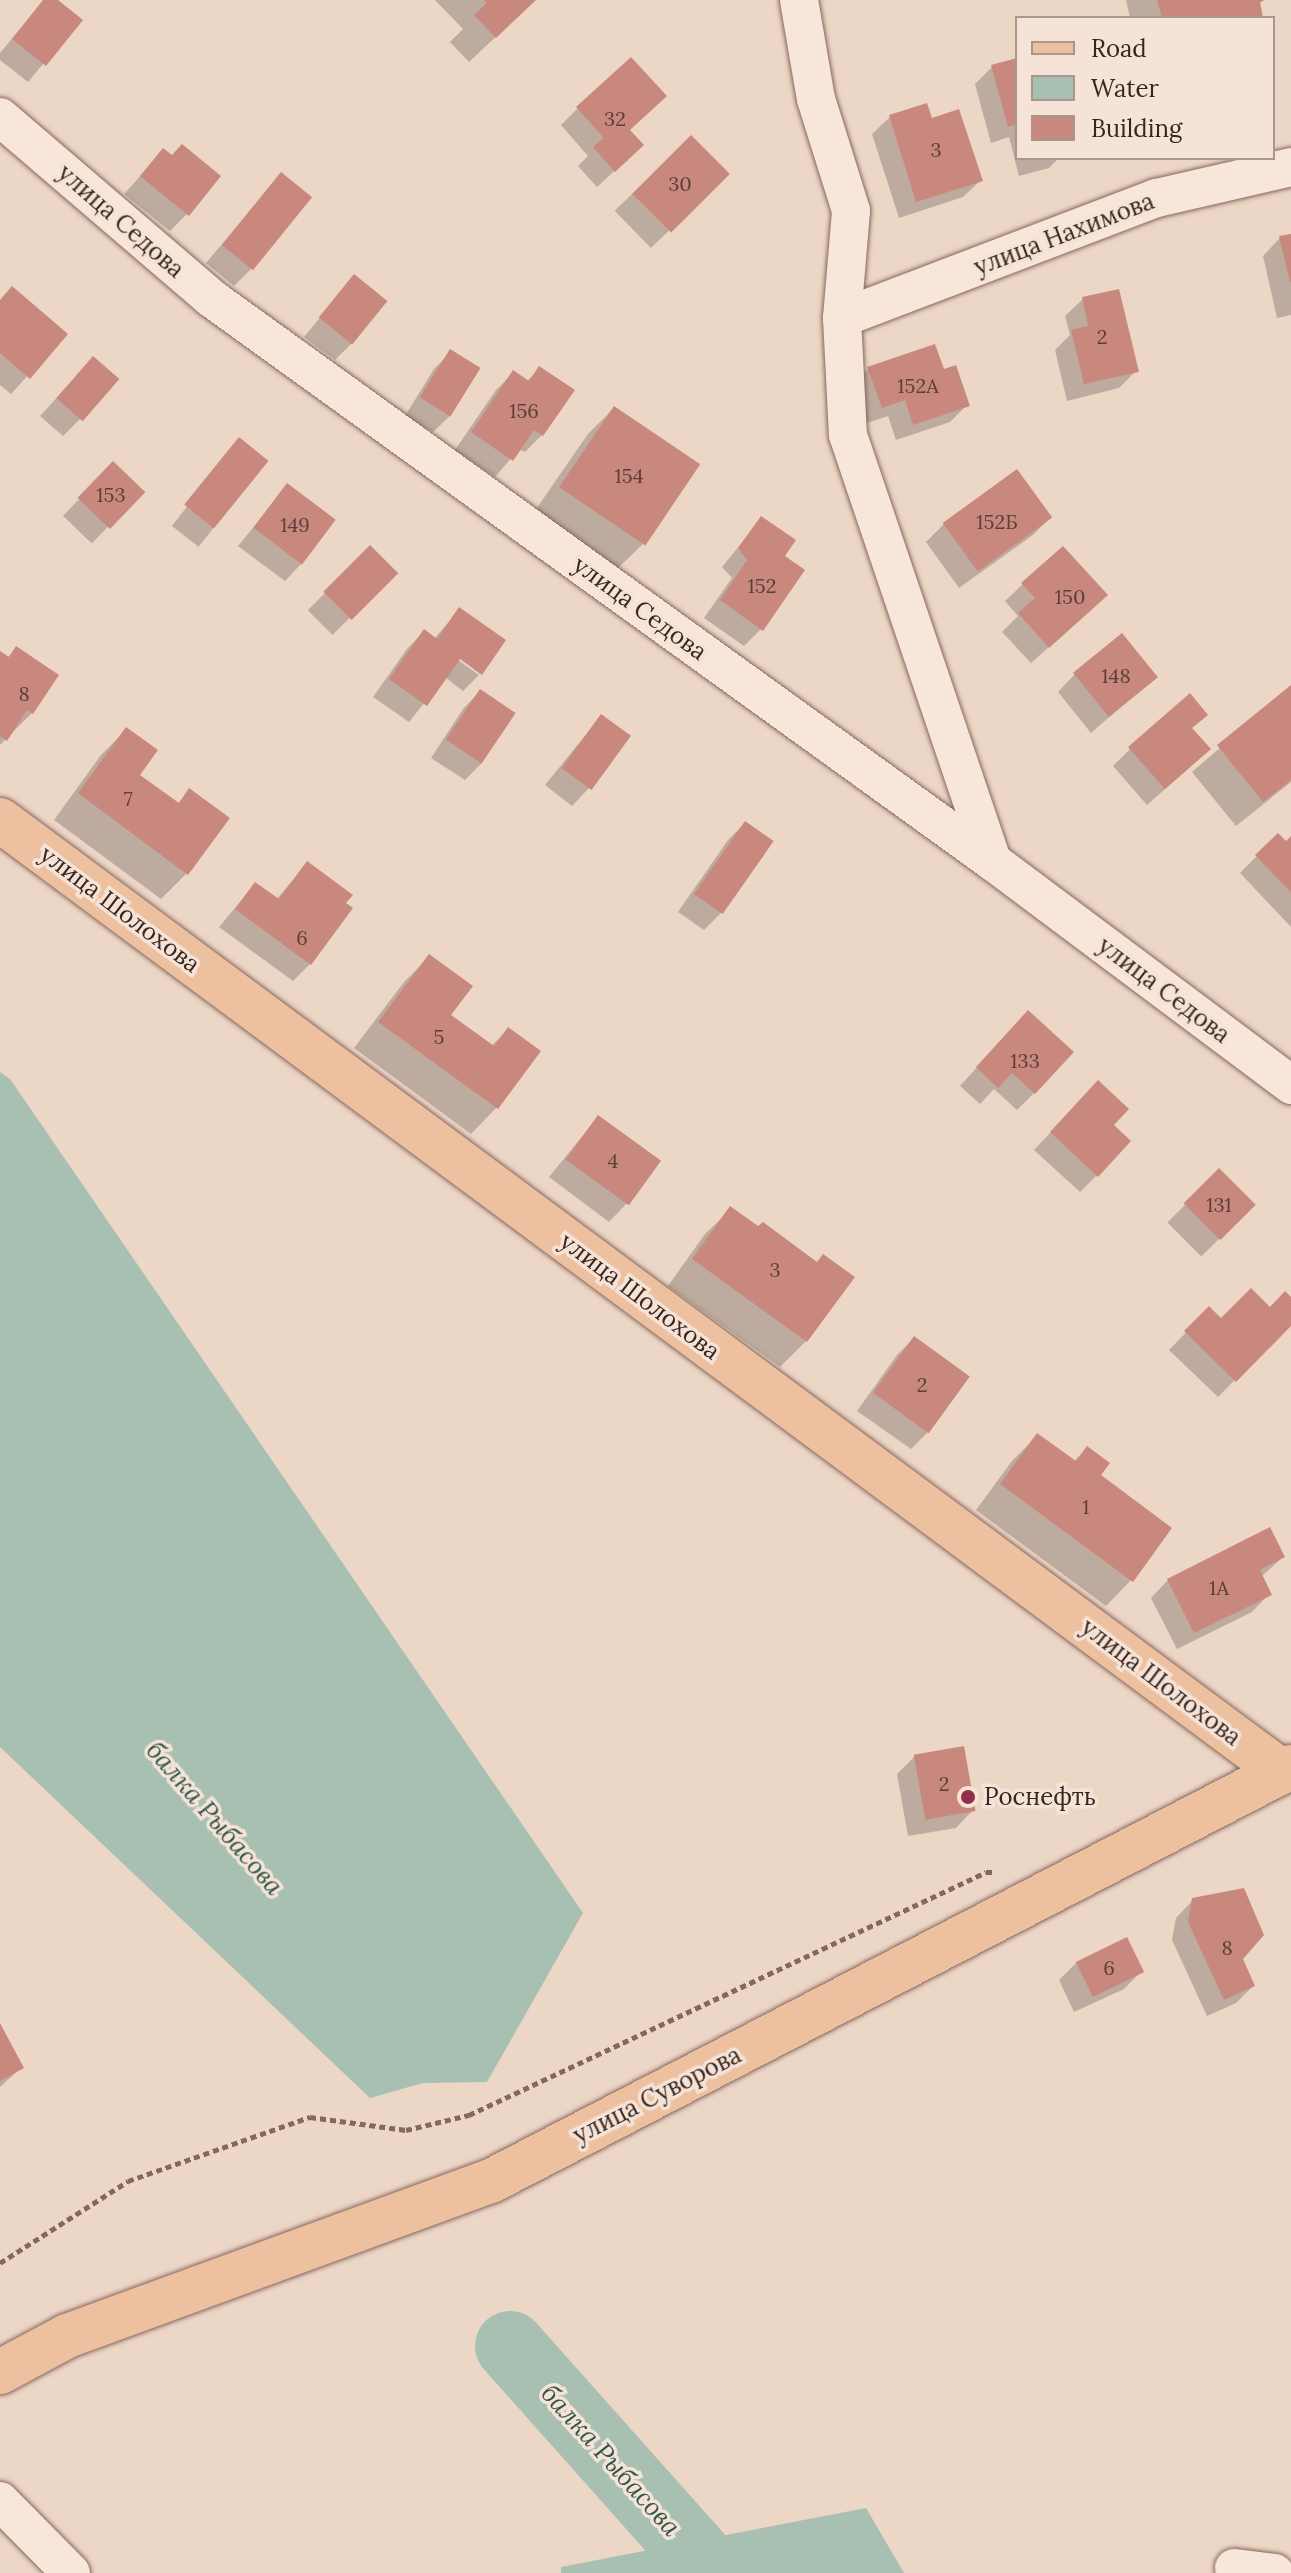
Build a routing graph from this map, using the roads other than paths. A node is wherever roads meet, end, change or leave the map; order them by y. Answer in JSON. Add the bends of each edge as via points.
{"nodes":[{"id":1,"x":799,"y":0,"type":"edge"},
{"id":2,"x":0,"y":117,"type":"edge"},
{"id":3,"x":1291,"y":167,"type":"edge"},
{"id":4,"x":842,"y":318,"type":"junction"},
{"id":5,"x":0,"y":820,"type":"edge"},
{"id":6,"x":992,"y":861,"type":"junction"},
{"id":7,"x":1291,"y":1085,"type":"edge"},
{"id":8,"x":1286,"y":1769,"type":"edge"},
{"id":9,"x":0,"y":2372,"type":"edge"},
{"id":10,"x":0,"y":2501,"type":"edge"},
{"id":11,"x":1234,"y":2568,"type":"dead end"},
{"id":12,"x":71,"y":2573,"type":"edge"},
{"id":13,"x":1275,"y":2573,"type":"edge"}],
"edges":[{"from":1,"to":4,"type":"street","via":[[816,99],[851,211]]},
{"from":2,"to":6,"type":"street","name":"улица Седова","via":[[211,298]]},
{"from":3,"to":4,"type":"street","name":"улица Нахимова","via":[[1157,198]]},
{"from":4,"to":6,"type":"street","via":[[848,435]]},
{"from":5,"to":8,"type":"main road","name":"улица Шолохова"},
{"from":6,"to":7,"type":"street","name":"улица Седова"},
{"from":8,"to":9,"type":"main road","name":"улица Суворова","via":[[491,2181],[67,2336]]},
{"from":10,"to":12,"type":"street"},
{"from":11,"to":13,"type":"street"}]}
